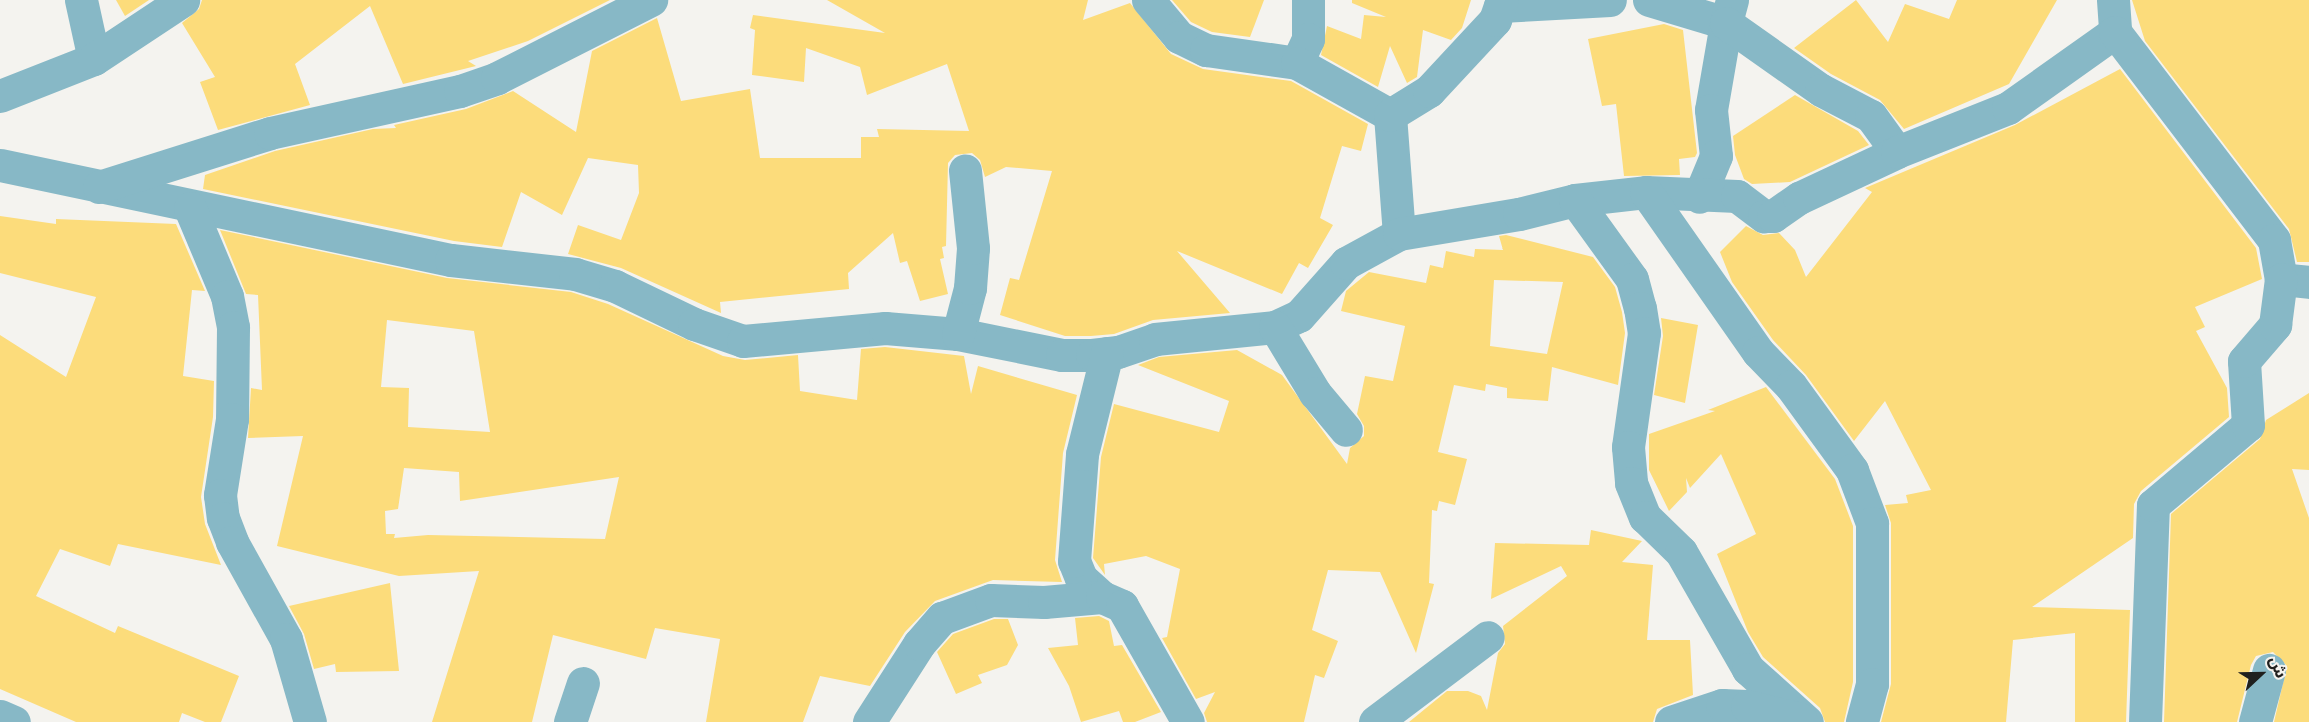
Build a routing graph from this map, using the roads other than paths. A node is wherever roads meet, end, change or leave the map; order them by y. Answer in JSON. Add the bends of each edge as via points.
{"nodes":[{"id":1,"x":81,"y":0,"type":"edge"},
{"id":2,"x":183,"y":0,"type":"edge"},
{"id":3,"x":651,"y":0,"type":"edge"},
{"id":4,"x":1148,"y":0,"type":"edge"},
{"id":5,"x":1308,"y":0,"type":"edge"},
{"id":6,"x":1610,"y":0,"type":"edge"},
{"id":7,"x":1649,"y":0,"type":"edge"},
{"id":8,"x":2113,"y":0,"type":"edge"},
{"id":9,"x":1501,"y":3,"type":"edge"},
{"id":10,"x":1729,"y":11,"type":"edge"},
{"id":11,"x":2115,"y":32,"type":"junction"},
{"id":12,"x":94,"y":58,"type":"junction"},
{"id":13,"x":1297,"y":63,"type":"junction"},
{"id":14,"x":0,"y":96,"type":"edge"},
{"id":15,"x":1390,"y":115,"type":"junction"},
{"id":16,"x":1897,"y":152,"type":"junction"},
{"id":17,"x":0,"y":165,"type":"edge"},
{"id":18,"x":965,"y":170,"type":"dead end"},
{"id":19,"x":97,"y":187,"type":"junction"},
{"id":20,"x":1646,"y":192,"type":"junction"},
{"id":21,"x":1699,"y":197,"type":"junction"},
{"id":22,"x":1575,"y":200,"type":"junction"},
{"id":23,"x":190,"y":208,"type":"junction"},
{"id":24,"x":1400,"y":234,"type":"junction"},
{"id":25,"x":2295,"y":280,"type":"edge"},
{"id":26,"x":1275,"y":327,"type":"junction"},
{"id":27,"x":958,"y":334,"type":"junction"},
{"id":28,"x":1107,"y":353,"type":"junction"},
{"id":29,"x":1346,"y":430,"type":"dead end"},
{"id":30,"x":1102,"y":597,"type":"junction"},
{"id":31,"x":1488,"y":637,"type":"dead end"},
{"id":32,"x":2269,"y":670,"type":"dead end"},
{"id":33,"x":583,"y":683,"type":"dead end"},
{"id":34,"x":0,"y":716,"type":"edge"},
{"id":35,"x":1805,"y":721,"type":"edge"},
{"id":36,"x":14,"y":722,"type":"edge"},
{"id":37,"x":310,"y":722,"type":"edge"},
{"id":38,"x":570,"y":722,"type":"edge"},
{"id":39,"x":869,"y":722,"type":"edge"},
{"id":40,"x":1188,"y":722,"type":"edge"},
{"id":41,"x":1375,"y":722,"type":"edge"},
{"id":42,"x":1671,"y":722,"type":"edge"},
{"id":43,"x":1862,"y":722,"type":"edge"},
{"id":44,"x":2145,"y":722,"type":"edge"},
{"id":45,"x":2255,"y":722,"type":"edge"}],
"edges":[{"from":1,"to":12,"type":"street"},
{"from":2,"to":12,"type":"street"},
{"from":3,"to":19,"type":"street","via":[[497,78],[459,91],[270,133]]},
{"from":4,"to":13,"type":"street","via":[[1179,37],[1206,50]]},
{"from":5,"to":13,"type":"street","via":[[1308,39]]},
{"from":6,"to":9,"type":"street"},
{"from":7,"to":10,"type":"street"},
{"from":8,"to":11,"type":"street"},
{"from":9,"to":15,"type":"street","via":[[1495,20],[1430,91]]},
{"from":10,"to":16,"type":"street","via":[[1821,90],[1871,116]]},
{"from":10,"to":21,"type":"street","via":[[1711,110],[1716,156]]},
{"from":11,"to":16,"type":"street","via":[[2008,108]]},
{"from":11,"to":25,"type":"street","via":[[2274,240]]},
{"from":12,"to":14,"type":"street"},
{"from":13,"to":15,"type":"street"},
{"from":15,"to":24,"type":"street"},
{"from":16,"to":21,"type":"street","via":[[1799,198],[1773,216],[1764,216],[1737,196]]},
{"from":17,"to":19,"type":"street"},
{"from":18,"to":27,"type":"street","via":[[973,248],[970,288]]},
{"from":19,"to":23,"type":"street"},
{"from":20,"to":21,"type":"street"},
{"from":20,"to":22,"type":"street"},
{"from":20,"to":43,"type":"street","via":[[1758,352],[1791,386],[1852,470],[1872,523],[1872,684]]},
{"from":22,"to":24,"type":"street","via":[[1519,214]]},
{"from":22,"to":35,"type":"street","via":[[1632,279],[1640,308],[1644,333],[1628,447],[1631,483],[1645,517],[1681,552],[1748,669]]},
{"from":23,"to":27,"type":"street","via":[[451,260],[575,274],[615,286],[694,324],[743,341],[885,328]]},
{"from":23,"to":37,"type":"street","via":[[227,296],[233,327],[231,419],[220,495],[223,518],[286,639]]},
{"from":24,"to":26,"type":"street","via":[[1346,263],[1299,316]]},
{"from":25,"to":44,"type":"street","via":[[2275,325],[2244,361],[2248,425],[2153,505]]},
{"from":26,"to":28,"type":"street","via":[[1155,339]]},
{"from":26,"to":29,"type":"street","via":[[1315,393]]},
{"from":27,"to":28,"type":"street","via":[[1062,355]]},
{"from":28,"to":30,"type":"street","via":[[1082,454],[1074,561],[1081,578]]},
{"from":30,"to":39,"type":"street","via":[[1044,602],[991,600],[942,618],[919,644]]},
{"from":30,"to":40,"type":"street","via":[[1122,606]]},
{"from":31,"to":41,"type":"street"},
{"from":32,"to":45,"type":"street"},
{"from":33,"to":38,"type":"street"},
{"from":34,"to":36,"type":"street"},
{"from":35,"to":42,"type":"street","via":[[1748,706],[1722,705]]}]}
